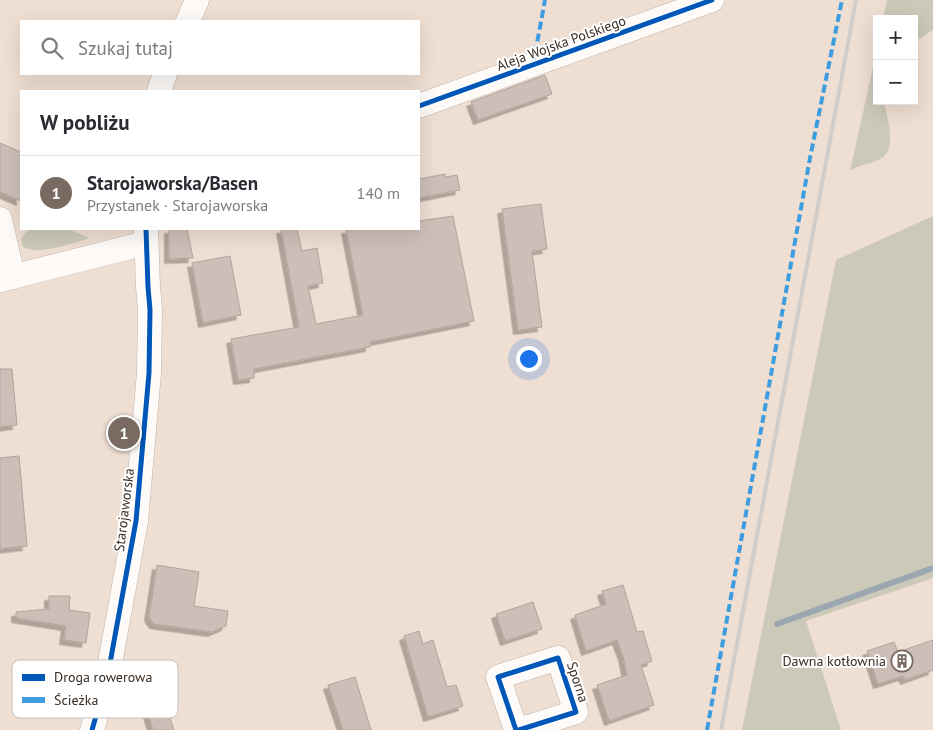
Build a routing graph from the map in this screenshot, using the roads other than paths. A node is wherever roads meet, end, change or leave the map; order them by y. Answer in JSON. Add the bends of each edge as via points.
{"nodes":[{"id":1,"x":197,"y":0,"type":"edge"},
{"id":2,"x":712,"y":0,"type":"edge"},
{"id":3,"x":188,"y":20,"type":"edge"},
{"id":4,"x":165,"y":75,"type":"edge"},
{"id":5,"x":159,"y":90,"type":"edge"},
{"id":6,"x":420,"y":106,"type":"edge"},
{"id":7,"x":0,"y":219,"type":"edge"},
{"id":8,"x":146,"y":236,"type":"edge"},
{"id":9,"x":6,"y":278,"type":"edge"},
{"id":10,"x":111,"y":660,"type":"edge"}],
"edges":[{"from":1,"to":3,"type":"street"},
{"from":2,"to":6,"type":"street","name":"Aleja Wojska Polskiego"},
{"from":4,"to":5,"type":"street"},
{"from":7,"to":9,"type":"street"},
{"from":8,"to":9,"type":"street"},
{"from":8,"to":10,"type":"street","name":"Starojaworska","via":[[150,310],[148,373],[136,521]]}]}
